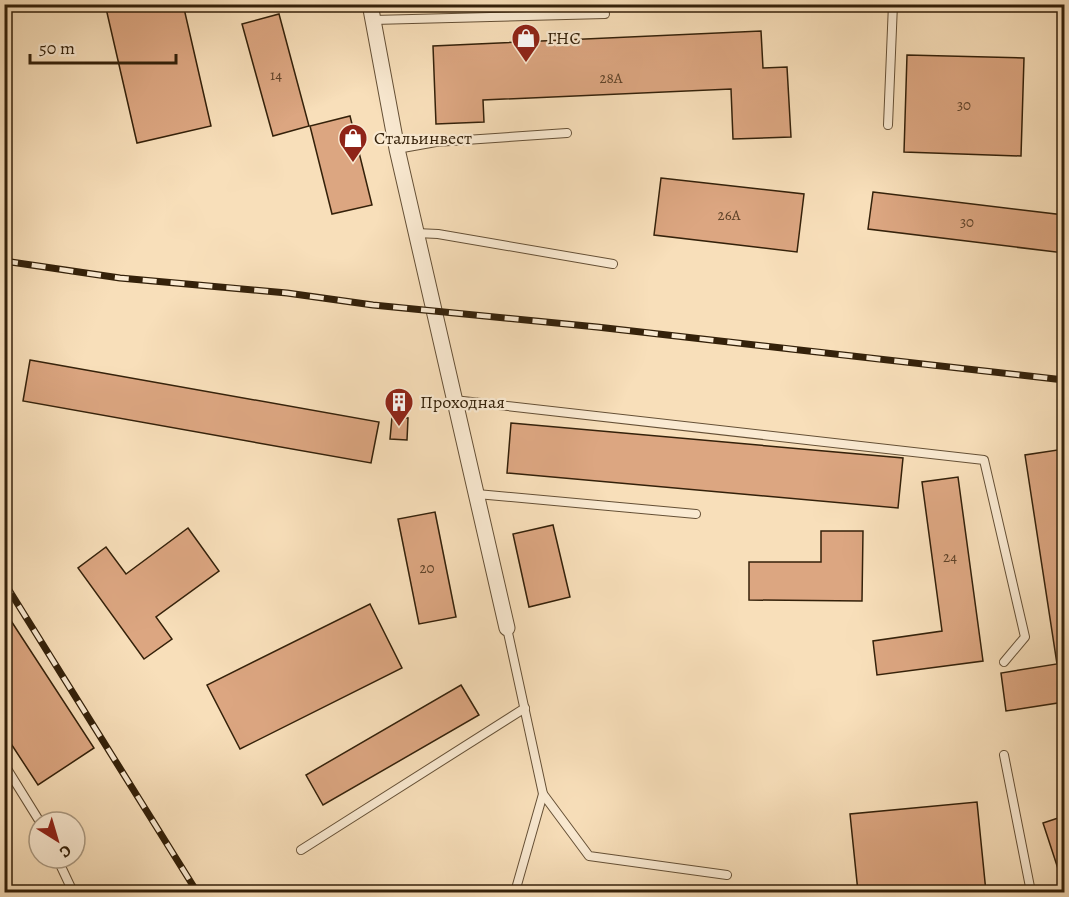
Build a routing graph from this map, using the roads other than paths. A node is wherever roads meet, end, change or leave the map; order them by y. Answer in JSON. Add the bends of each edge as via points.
{"nodes":[{"id":1,"x":370,"y":4,"type":"edge"},
{"id":2,"x":893,"y":4,"type":"edge"},
{"id":3,"x":605,"y":14,"type":"dead end"},
{"id":4,"x":372,"y":20,"type":"junction"},
{"id":5,"x":888,"y":125,"type":"dead end"},
{"id":6,"x":567,"y":133,"type":"dead end"},
{"id":7,"x":397,"y":149,"type":"junction"},
{"id":8,"x":416,"y":233,"type":"junction"},
{"id":9,"x":613,"y":264,"type":"dead end"},
{"id":10,"x":454,"y":400,"type":"junction"},
{"id":11,"x":477,"y":494,"type":"junction"},
{"id":12,"x":696,"y":514,"type":"dead end"},
{"id":13,"x":507,"y":628,"type":"joint"},
{"id":14,"x":1004,"y":662,"type":"dead end"},
{"id":15,"x":525,"y":708,"type":"junction"},
{"id":16,"x":1004,"y":755,"type":"dead end"},
{"id":17,"x":4,"y":764,"type":"edge"},
{"id":18,"x":543,"y":794,"type":"junction"},
{"id":19,"x":33,"y":810,"type":"edge"},
{"id":20,"x":301,"y":850,"type":"dead end"},
{"id":21,"x":63,"y":870,"type":"edge"},
{"id":22,"x":727,"y":875,"type":"dead end"},
{"id":23,"x":73,"y":892,"type":"edge"},
{"id":24,"x":515,"y":892,"type":"edge"},
{"id":25,"x":1031,"y":892,"type":"edge"}],
"edges":[{"from":1,"to":4,"type":"street"},
{"from":2,"to":5,"type":"lane"},
{"from":3,"to":4,"type":"lane"},
{"from":4,"to":7,"type":"street"},
{"from":6,"to":7,"type":"lane","via":[[436,142]]},
{"from":7,"to":8,"type":"street"},
{"from":8,"to":9,"type":"lane"},
{"from":8,"to":10,"type":"street"},
{"from":10,"to":11,"type":"street"},
{"from":10,"to":14,"type":"lane","via":[[984,460],[1025,637]]},
{"from":11,"to":12,"type":"lane"},
{"from":11,"to":13,"type":"street"},
{"from":13,"to":15,"type":"lane"},
{"from":15,"to":18,"type":"lane"},
{"from":15,"to":20,"type":"lane"},
{"from":16,"to":25,"type":"lane"},
{"from":17,"to":19,"type":"lane"},
{"from":18,"to":22,"type":"lane","via":[[589,856]]},
{"from":18,"to":24,"type":"lane"},
{"from":21,"to":23,"type":"lane"}]}
